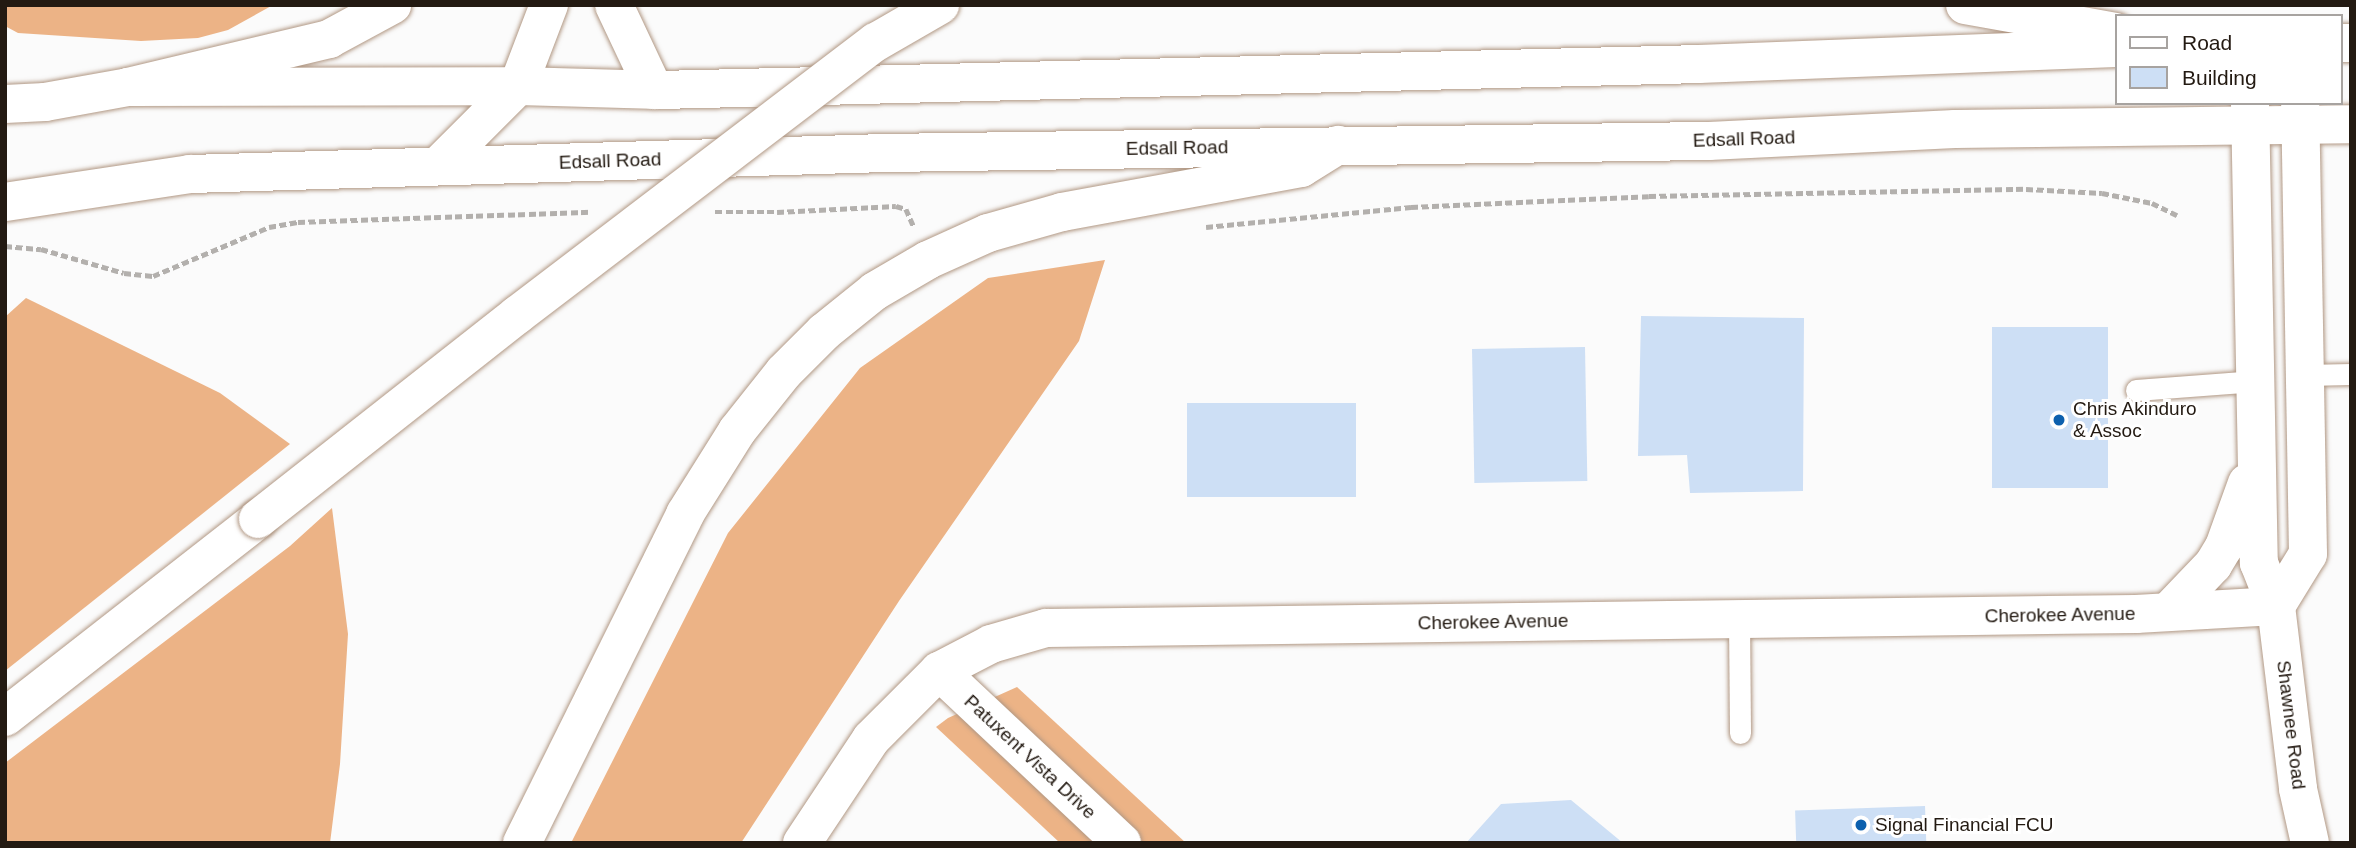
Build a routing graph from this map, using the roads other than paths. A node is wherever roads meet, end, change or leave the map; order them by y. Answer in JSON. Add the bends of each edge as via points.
{"nodes":[{"id":1,"x":392,"y":5,"type":"edge"},
{"id":2,"x":549,"y":5,"type":"edge"},
{"id":3,"x":614,"y":5,"type":"edge"},
{"id":4,"x":940,"y":5,"type":"edge"},
{"id":5,"x":1965,"y":5,"type":"edge"},
{"id":6,"x":2114,"y":32,"type":"edge"},
{"id":7,"x":2114,"y":48,"type":"edge"},
{"id":8,"x":518,"y":86,"type":"junction"},
{"id":9,"x":128,"y":87,"type":"junction"},
{"id":10,"x":654,"y":90,"type":"junction"},
{"id":11,"x":5,"y":104,"type":"edge"},
{"id":12,"x":2300,"y":115,"type":"edge"},
{"id":13,"x":2250,"y":116,"type":"edge"},
{"id":14,"x":2351,"y":124,"type":"edge"},
{"id":15,"x":1338,"y":145,"type":"junction"},
{"id":16,"x":438,"y":166,"type":"junction"},
{"id":17,"x":8,"y":202,"type":"edge"},
{"id":18,"x":2351,"y":374,"type":"edge"},
{"id":19,"x":2305,"y":375,"type":"junction"},
{"id":20,"x":2256,"y":381,"type":"junction"},
{"id":21,"x":2136,"y":390,"type":"dead end"},
{"id":22,"x":2257,"y":440,"type":"junction"},
{"id":23,"x":2276,"y":606,"type":"junction"},
{"id":24,"x":2169,"y":611,"type":"junction"},
{"id":25,"x":1739,"y":618,"type":"junction"},
{"id":26,"x":939,"y":671,"type":"junction"},
{"id":27,"x":5,"y":717,"type":"edge"},
{"id":28,"x":1740,"y":733,"type":"dead end"},
{"id":29,"x":522,"y":843,"type":"edge"},
{"id":30,"x":802,"y":843,"type":"edge"},
{"id":31,"x":1122,"y":843,"type":"edge"},
{"id":32,"x":2310,"y":843,"type":"edge"}],
"edges":[{"from":1,"to":9,"type":"main road","via":[[328,39]]},
{"from":2,"to":8,"type":"main road"},
{"from":3,"to":10,"type":"main road"},
{"from":4,"to":27,"type":"main road","bridge":true,"via":[[876,42],[517,315]]},
{"from":5,"to":6,"type":"main road"},
{"from":7,"to":10,"type":"main road","via":[[1699,64]]},
{"from":8,"to":9,"type":"main road"},
{"from":8,"to":10,"type":"main road"},
{"from":8,"to":16,"type":"main road"},
{"from":9,"to":11,"type":"main road"},
{"from":12,"to":13,"type":"main road","name":"Edsall Road"},
{"from":12,"to":14,"type":"main road","name":"Edsall Road"},
{"from":12,"to":19,"type":"main road"},
{"from":13,"to":15,"type":"main road","name":"Edsall Road","via":[[1709,141]]},
{"from":13,"to":20,"type":"main road"},
{"from":15,"to":16,"type":"main road","name":"Edsall Road"},
{"from":15,"to":29,"type":"main road","via":[[1301,167],[1062,212],[988,233],[875,291],[824,332],[737,430],[685,514]]},
{"from":16,"to":17,"type":"main road","name":"Edsall Road","via":[[190,174]]},
{"from":18,"to":19,"type":"lane"},
{"from":19,"to":23,"type":"main road","via":[[2308,554]]},
{"from":20,"to":21,"type":"lane"},
{"from":20,"to":22,"type":"main road"},
{"from":22,"to":23,"type":"main road","via":[[2259,563]]},
{"from":22,"to":24,"type":"main road","via":[[2224,547]]},
{"from":23,"to":24,"type":"main road","name":"Cherokee Avenue"},
{"from":23,"to":32,"type":"main road","name":"Shawnee Road","via":[[2298,789]]},
{"from":24,"to":25,"type":"main road","name":"Cherokee Avenue"},
{"from":25,"to":26,"type":"main road","name":"Cherokee Avenue","via":[[1046,628],[991,644]]},
{"from":25,"to":28,"type":"lane"},
{"from":26,"to":30,"type":"main road","name":"Cherokee Avenue","via":[[871,739]]},
{"from":26,"to":31,"type":"main road","name":"Patuxent Vista Drive"}]}
